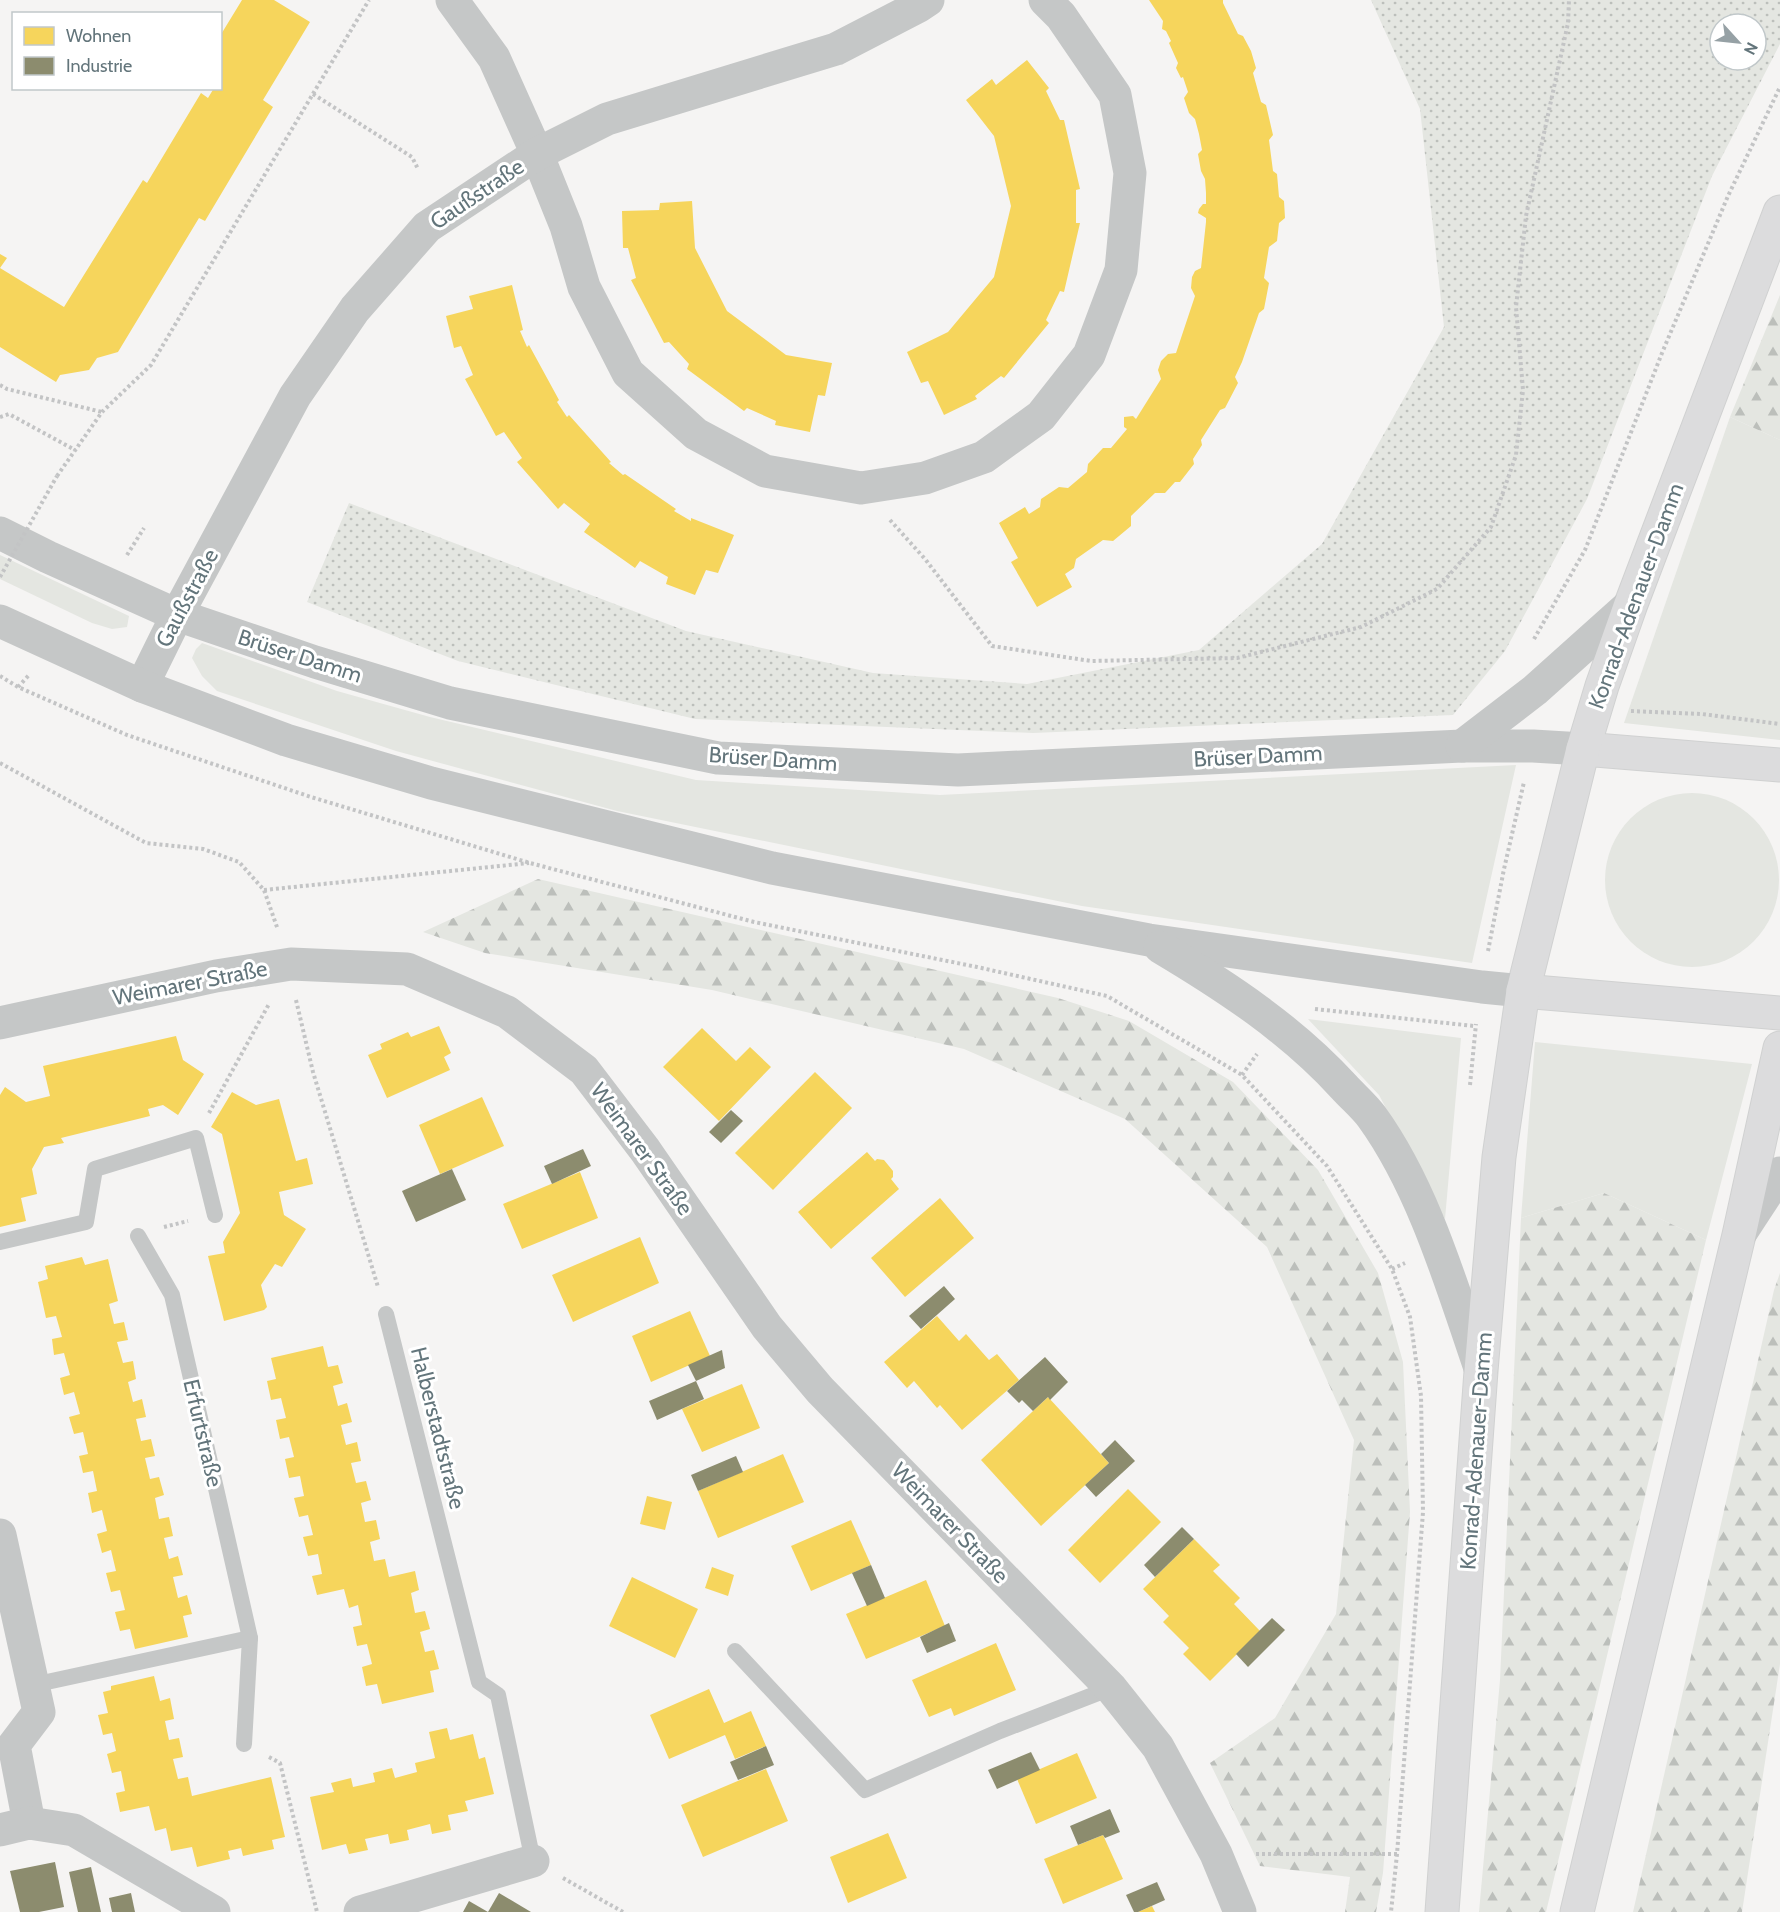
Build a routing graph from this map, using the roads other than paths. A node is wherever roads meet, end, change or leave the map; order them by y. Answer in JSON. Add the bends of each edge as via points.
{"nodes":[{"id":1,"x":452,"y":0,"type":"edge"},
{"id":2,"x":928,"y":0,"type":"edge"},
{"id":3,"x":1045,"y":0,"type":"edge"},
{"id":4,"x":537,"y":153,"type":"junction"},
{"id":5,"x":1780,"y":212,"type":"edge"},
{"id":6,"x":0,"y":533,"type":"edge"},
{"id":7,"x":1630,"y":604,"type":"junction"},
{"id":8,"x":177,"y":615,"type":"junction"},
{"id":9,"x":0,"y":621,"type":"edge"},
{"id":10,"x":142,"y":686,"type":"junction"},
{"id":11,"x":1462,"y":746,"type":"junction"},
{"id":12,"x":1583,"y":749,"type":"junction"},
{"id":13,"x":1780,"y":765,"type":"edge"},
{"id":14,"x":1149,"y":940,"type":"junction"},
{"id":15,"x":1523,"y":991,"type":"junction"},
{"id":16,"x":1780,"y":1012,"type":"edge"},
{"id":17,"x":0,"y":1023,"type":"edge"},
{"id":18,"x":1780,"y":1048,"type":"edge"},
{"id":19,"x":1780,"y":1173,"type":"edge"},
{"id":20,"x":215,"y":1215,"type":"road end"},
{"id":21,"x":1739,"y":1235,"type":"junction"},
{"id":22,"x":138,"y":1236,"type":"road end"},
{"id":23,"x":0,"y":1242,"type":"edge"},
{"id":24,"x":386,"y":1314,"type":"road end"},
{"id":25,"x":1481,"y":1371,"type":"junction"},
{"id":26,"x":0,"y":1535,"type":"edge"},
{"id":27,"x":250,"y":1638,"type":"junction"},
{"id":28,"x":735,"y":1651,"type":"dead end"},
{"id":29,"x":33,"y":1685,"type":"junction"},
{"id":30,"x":1111,"y":1688,"type":"junction"},
{"id":31,"x":244,"y":1744,"type":"road end"},
{"id":32,"x":15,"y":1827,"type":"edge"},
{"id":33,"x":533,"y":1861,"type":"joint"},
{"id":34,"x":213,"y":1912,"type":"edge"},
{"id":35,"x":360,"y":1912,"type":"edge"},
{"id":36,"x":1240,"y":1912,"type":"edge"},
{"id":37,"x":1442,"y":1912,"type":"edge"},
{"id":38,"x":1577,"y":1912,"type":"edge"}],
"edges":[{"from":1,"to":4,"type":"street","via":[[494,58]]},
{"from":2,"to":4,"type":"street","name":"Gaußstraße","via":[[836,49],[607,120]]},
{"from":3,"to":4,"type":"street","via":[[1061,16],[1114,95],[1130,173],[1121,270],[1089,355],[1041,416],[984,457],[925,478],[861,488],[765,471],[696,434],[628,373],[584,287],[566,226]]},
{"from":4,"to":8,"type":"street","name":"Gaußstraße","via":[[427,227],[355,309],[295,396]]},
{"from":5,"to":7,"type":"main road","name":"Konrad-Adenauer-Damm"},
{"from":6,"to":8,"type":"street","name":"Brüser Damm"},
{"from":7,"to":11,"type":"street","via":[[1535,690]]},
{"from":7,"to":12,"type":"main road","name":"Konrad-Adenauer-Damm"},
{"from":8,"to":10,"type":"street","name":"Gaußstraße"},
{"from":8,"to":11,"type":"street","name":"Brüser Damm","via":[[450,703],[718,758],[958,770]]},
{"from":9,"to":10,"type":"street"},
{"from":10,"to":14,"type":"street","via":[[286,740],[431,783],[772,868]]},
{"from":11,"to":12,"type":"street","name":"Brüser Damm"},
{"from":12,"to":13,"type":"main road"},
{"from":12,"to":15,"type":"main road","name":"Konrad-Adenauer-Damm"},
{"from":14,"to":15,"type":"street"},
{"from":14,"to":25,"type":"street","via":[[1217,981],[1278,1025],[1328,1069],[1371,1116],[1405,1171]]},
{"from":15,"to":16,"type":"main road"},
{"from":15,"to":25,"type":"main road","name":"Konrad-Adenauer-Damm","via":[[1499,1157]]},
{"from":17,"to":30,"type":"street","name":"Weimarer Straße","via":[[216,976],[291,964],[406,969],[507,1012],[584,1070],[645,1150],[767,1328],[820,1390]]},
{"from":18,"to":21,"type":"main road"},
{"from":19,"to":21,"type":"street"},
{"from":20,"to":23,"type":"lane","via":[[196,1138],[95,1169],[86,1222]]},
{"from":21,"to":38,"type":"main road"},
{"from":22,"to":27,"type":"lane","name":"Erfurtstraße","via":[[172,1295]]},
{"from":24,"to":33,"type":"lane","name":"Halberstadtstraße","via":[[478,1682],[498,1695]]},
{"from":25,"to":37,"type":"main road","name":"Konrad-Adenauer-Damm"},
{"from":26,"to":29,"type":"street"},
{"from":27,"to":29,"type":"lane"},
{"from":27,"to":31,"type":"lane","name":"Erfurtstraße"},
{"from":28,"to":30,"type":"lane","via":[[865,1790]]},
{"from":29,"to":32,"type":"street","via":[[39,1712],[14,1745]]},
{"from":30,"to":36,"type":"street","name":"Weimarer Straße","via":[[1158,1747],[1216,1854]]},
{"from":32,"to":34,"type":"street","via":[[74,1830]]},
{"from":33,"to":35,"type":"street"}]}
